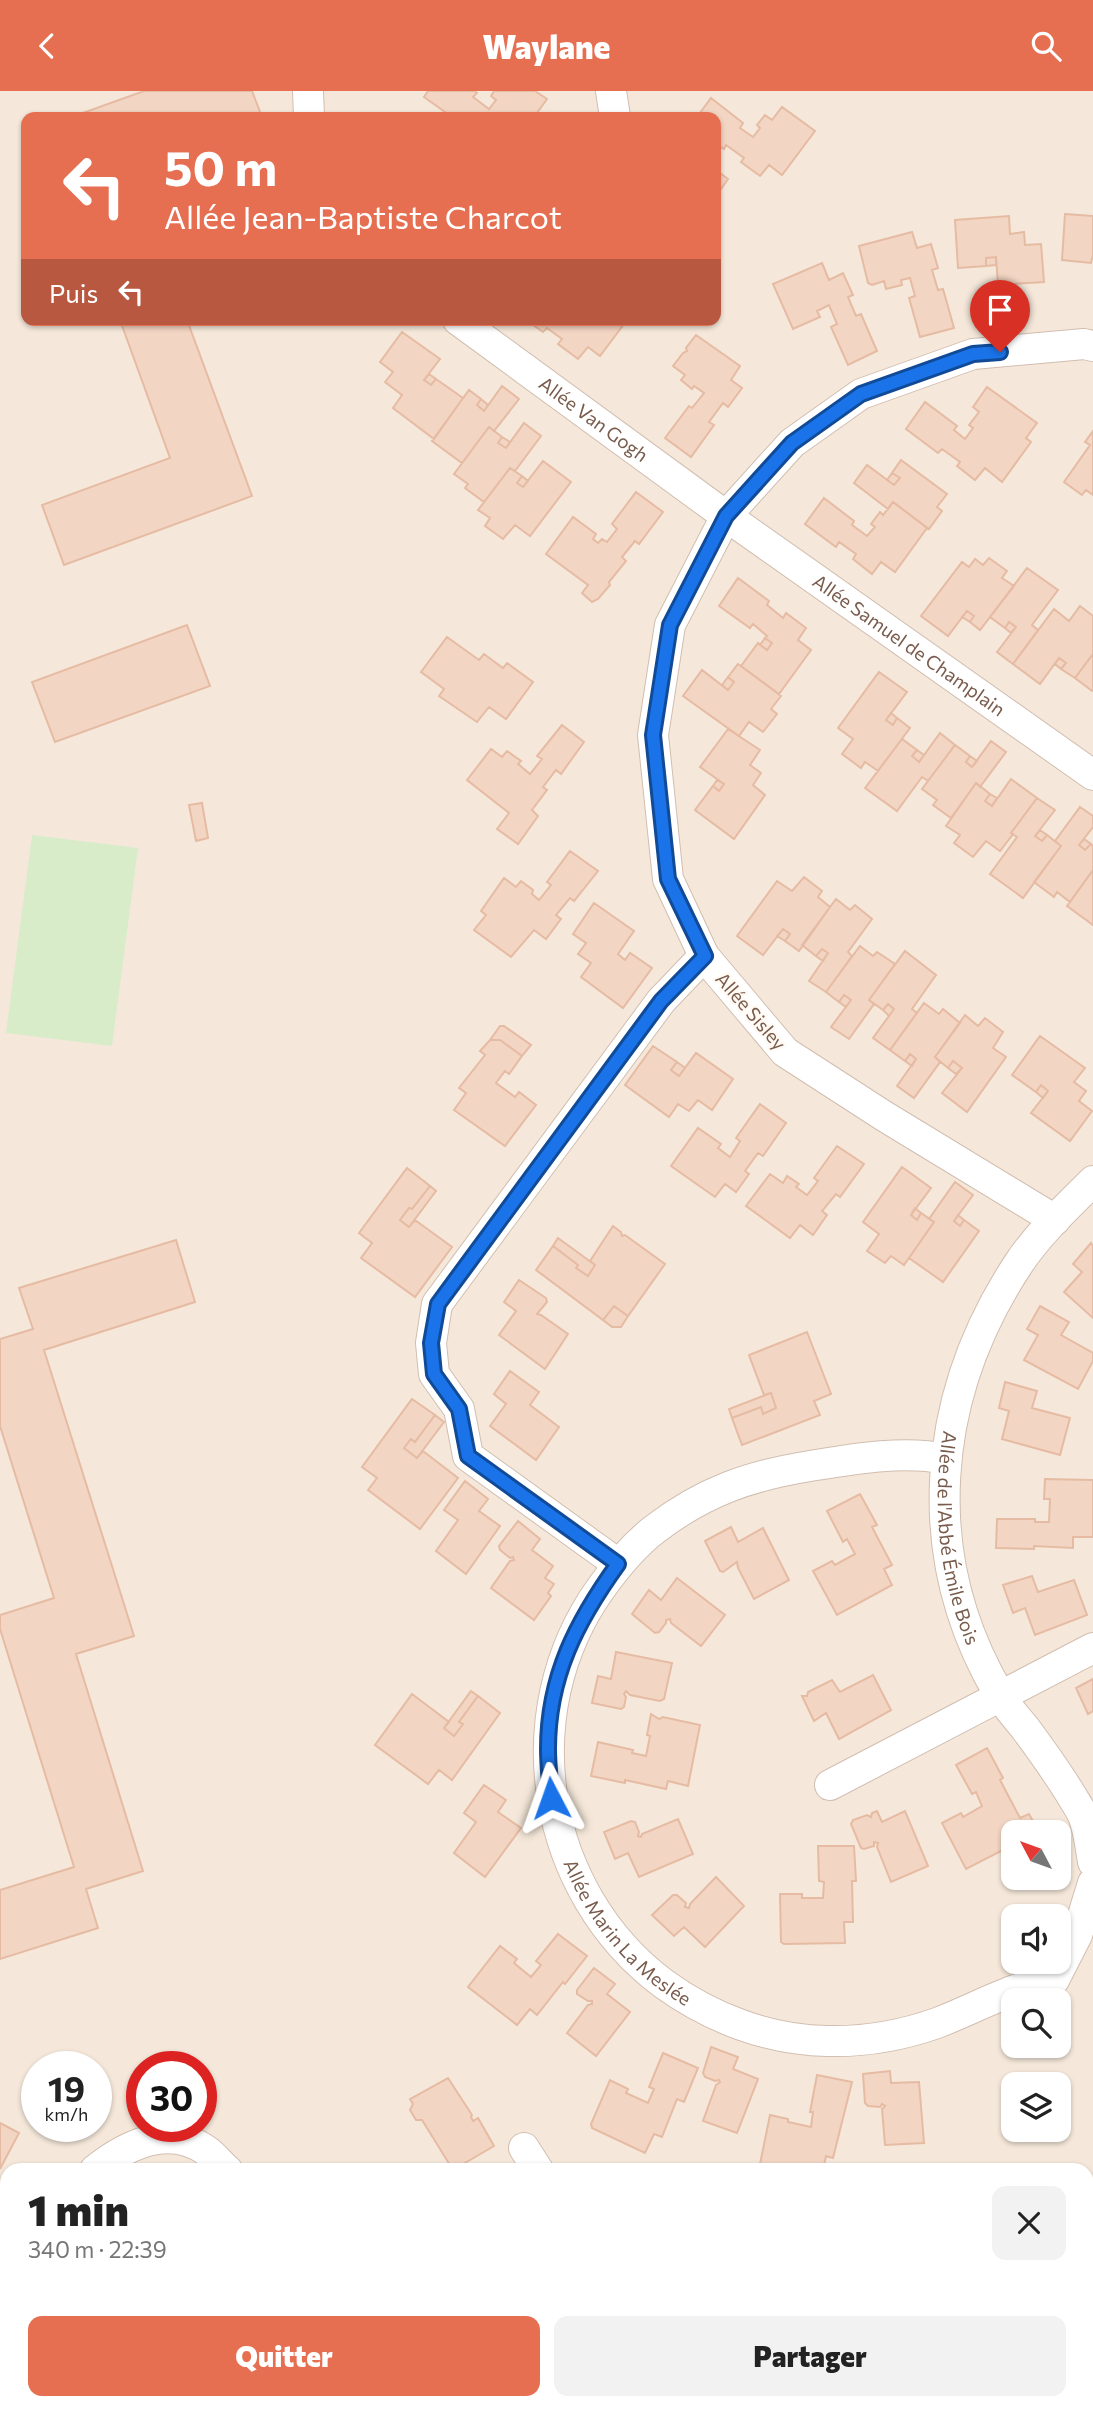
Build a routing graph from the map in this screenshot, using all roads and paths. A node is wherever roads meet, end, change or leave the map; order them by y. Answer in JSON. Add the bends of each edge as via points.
{"nodes":[{"id":1,"x":308,"y":91,"type":"edge"},
{"id":2,"x":611,"y":91,"type":"edge"},
{"id":3,"x":309,"y":112,"type":"edge"},
{"id":4,"x":614,"y":112,"type":"edge"},
{"id":5,"x":469,"y":326,"type":"edge"},
{"id":6,"x":1093,"y":346,"type":"edge"},
{"id":7,"x":726,"y":516,"type":"junction"},
{"id":8,"x":1093,"y":775,"type":"edge"},
{"id":9,"x":705,"y":956,"type":"junction"},
{"id":10,"x":1093,"y":1181,"type":"edge"},
{"id":11,"x":1055,"y":1220,"type":"junction"},
{"id":12,"x":946,"y":1459,"type":"junction"},
{"id":13,"x":618,"y":1564,"type":"junction"},
{"id":14,"x":1093,"y":1648,"type":"edge"},
{"id":15,"x":1000,"y":1696,"type":"junction"},
{"id":16,"x":830,"y":1786,"type":"dead end"},
{"id":17,"x":1093,"y":1862,"type":"edge"},
{"id":18,"x":1093,"y":1883,"type":"edge"},
{"id":19,"x":104,"y":2163,"type":"edge"},
{"id":20,"x":220,"y":2163,"type":"edge"}],
"edges":[{"from":1,"to":3,"type":"street"},
{"from":2,"to":4,"type":"street"},
{"from":5,"to":7,"type":"street","name":"Allée Van Gogh"},
{"from":6,"to":7,"type":"street","name":"Allée Sisley","via":[[973,354],[861,394],[792,443]]},
{"from":7,"to":8,"type":"street","name":"Allée Samuel de Champlain"},
{"from":7,"to":9,"type":"street","name":"Allée Sisley","via":[[670,625],[653,735],[668,879]]},
{"from":9,"to":11,"type":"street","name":"Allée Sisley","via":[[785,1052]]},
{"from":9,"to":13,"type":"street","via":[[661,1001],[438,1304],[431,1343],[434,1374],[459,1409],[468,1456]]},
{"from":10,"to":11,"type":"street","name":"Allée de l'Abbé Émile Bois"},
{"from":11,"to":12,"type":"street","name":"Allée de l'Abbé Émile Bois","via":[[1021,1261],[986,1318],[954,1406]]},
{"from":12,"to":13,"type":"street","name":"Allée Marin La Meslée","via":[[924,1454],[844,1461],[740,1481],[654,1530]]},
{"from":12,"to":15,"type":"street","name":"Allée de l'Abbé Émile Bois","via":[[949,1557],[977,1652]]},
{"from":13,"to":18,"type":"street","name":"Allée Marin La Meslée","via":[[589,1605],[567,1650],[553,1698],[548,1748],[551,1798],[563,1846],[583,1892],[610,1933],[645,1969],[685,1999],[730,2021],[777,2036],[827,2041],[881,2037],[936,2023],[1031,1983],[1054,1980],[1077,1934]]},
{"from":14,"to":15,"type":"street"},
{"from":15,"to":16,"type":"street"},
{"from":15,"to":17,"type":"street","name":"Allée de l'Abbé Émile Bois","via":[[1056,1770],[1085,1819]]},
{"from":19,"to":20,"type":"street","via":[[150,2139],[180,2139],[206,2150]]}]}
